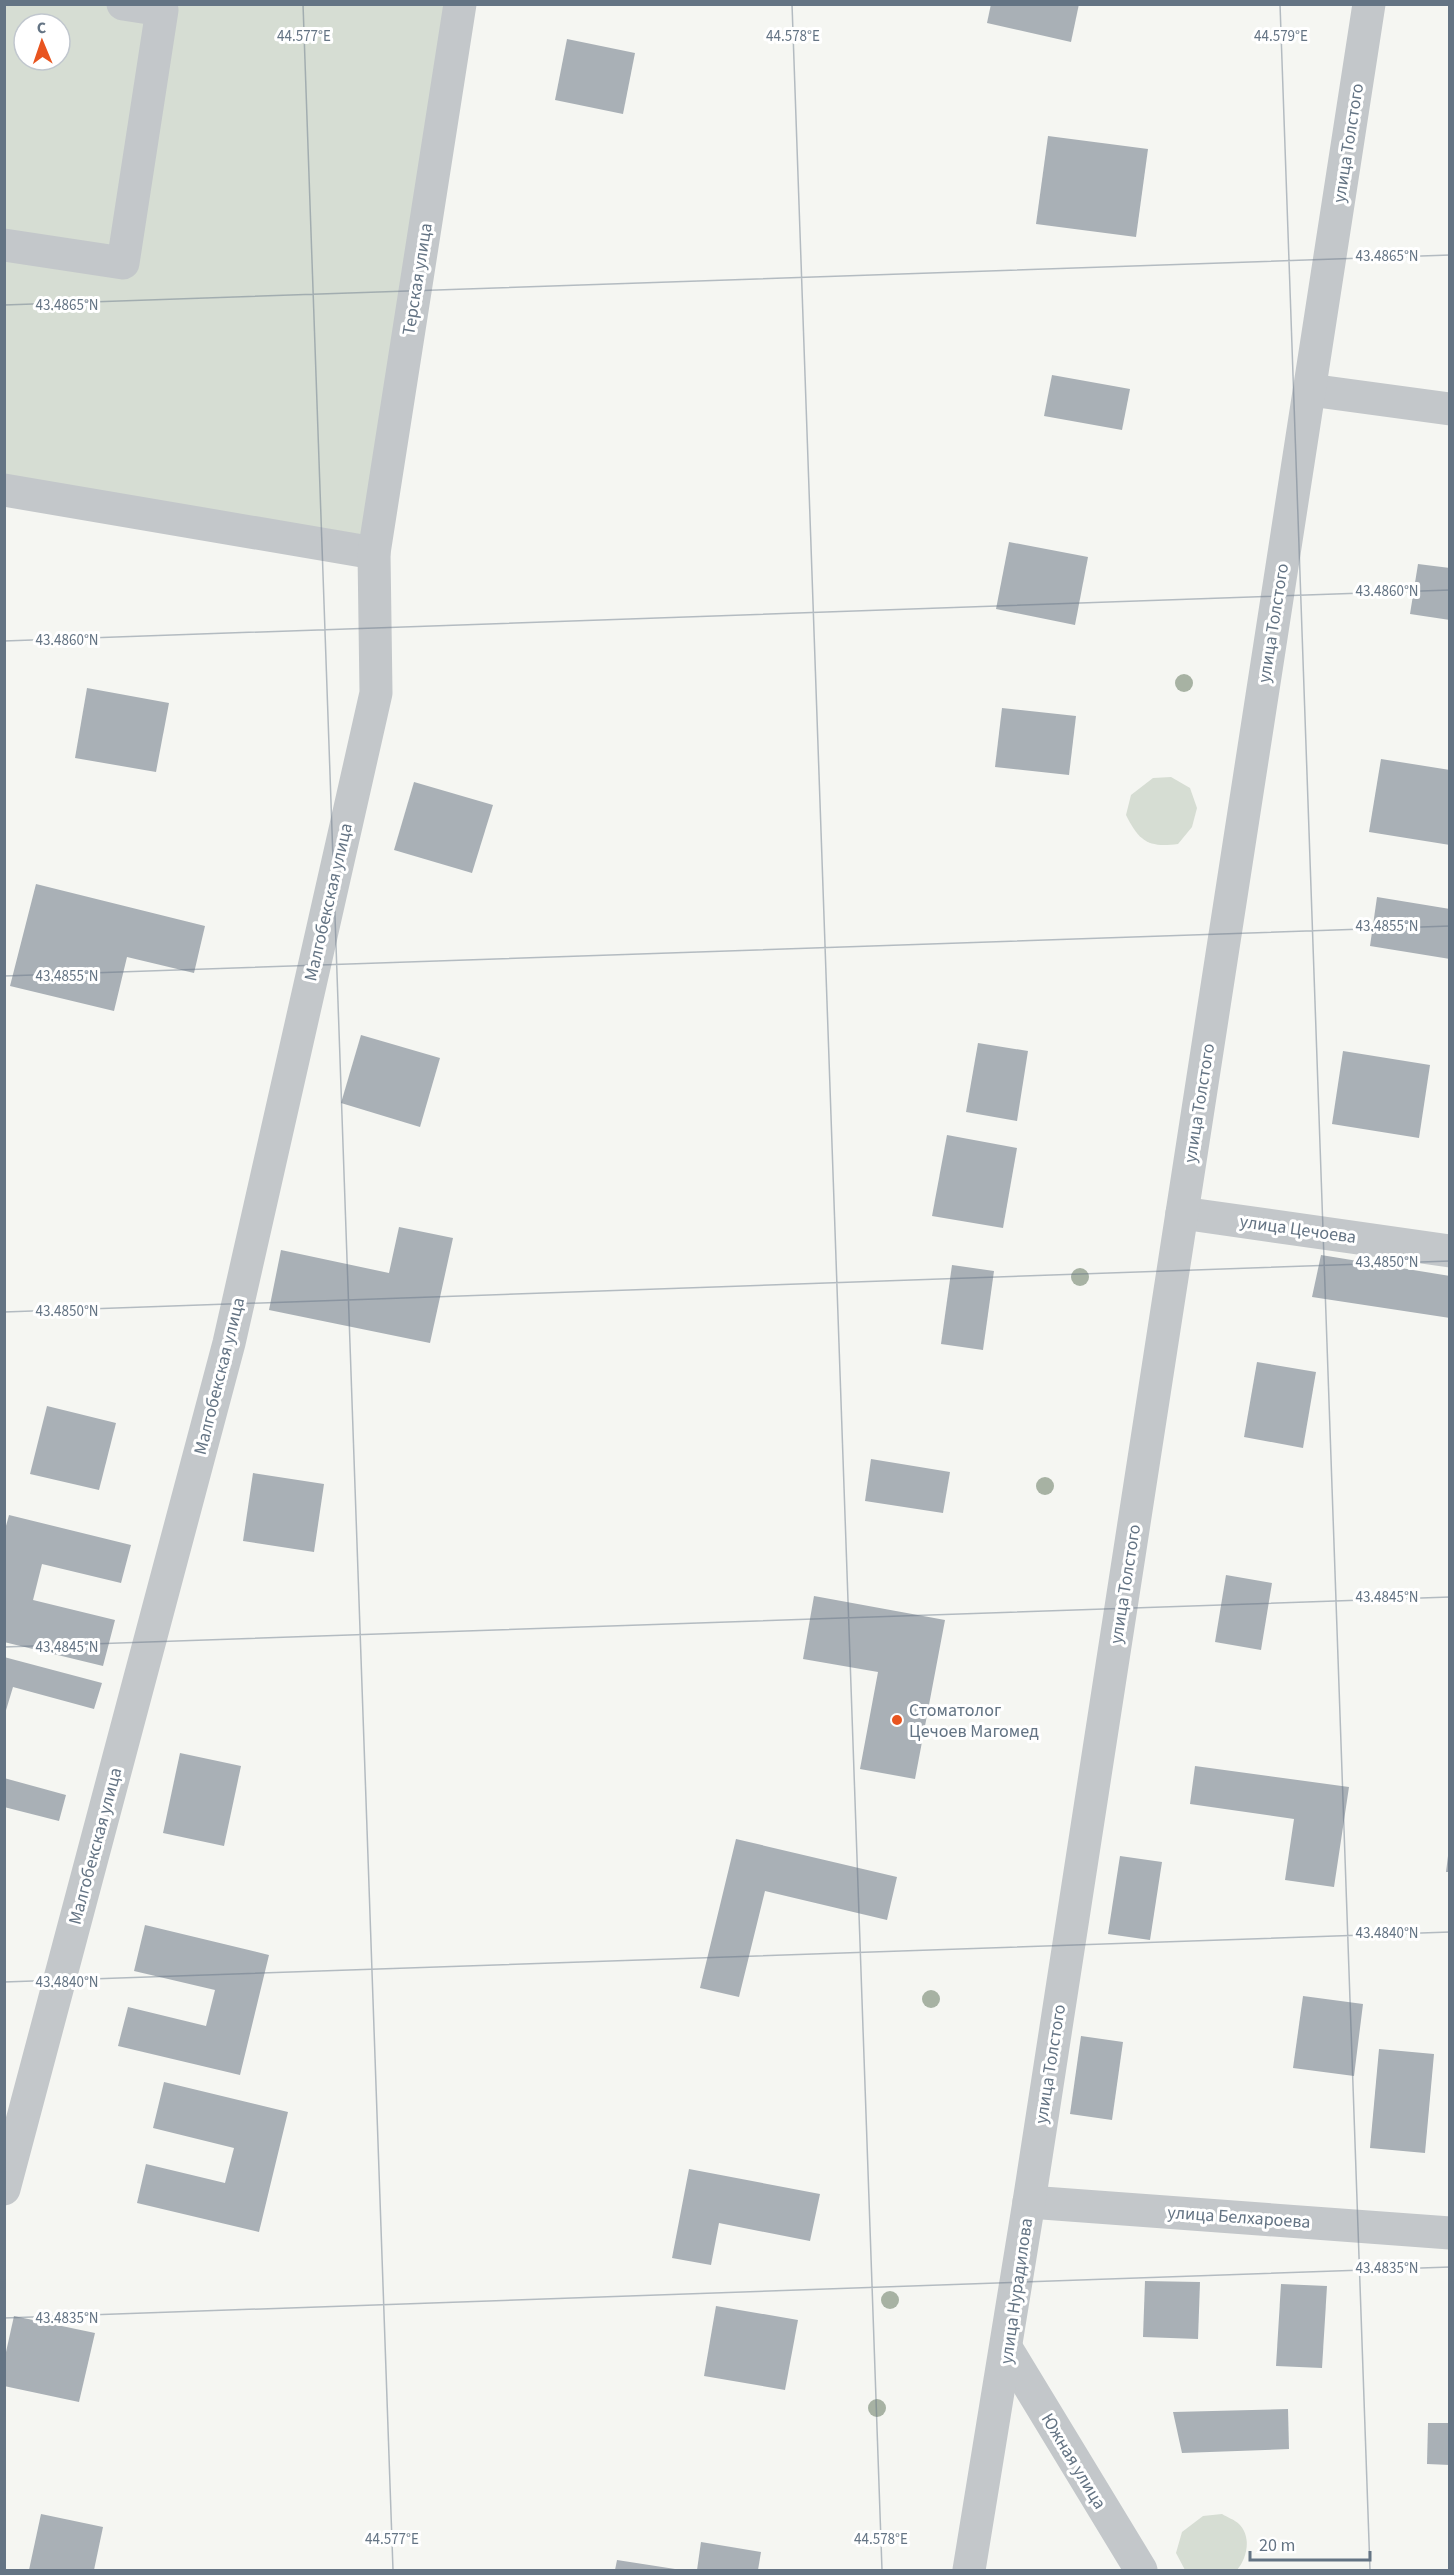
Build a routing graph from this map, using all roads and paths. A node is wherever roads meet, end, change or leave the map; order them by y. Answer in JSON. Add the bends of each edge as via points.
{"nodes":[{"id":1,"x":123,"y":4,"type":"edge"},
{"id":2,"x":460,"y":4,"type":"edge"},
{"id":3,"x":1369,"y":4,"type":"edge"},
{"id":4,"x":4,"y":245,"type":"edge"},
{"id":5,"x":1310,"y":390,"type":"junction"},
{"id":6,"x":1449,"y":409,"type":"edge"},
{"id":7,"x":4,"y":490,"type":"edge"},
{"id":8,"x":374,"y":553,"type":"junction"},
{"id":9,"x":1182,"y":1213,"type":"junction"},
{"id":10,"x":1449,"y":1251,"type":"edge"},
{"id":11,"x":4,"y":2189,"type":"edge"},
{"id":12,"x":1029,"y":2202,"type":"junction"},
{"id":13,"x":1449,"y":2233,"type":"edge"},
{"id":14,"x":1008,"y":2351,"type":"junction"},
{"id":15,"x":970,"y":2571,"type":"edge"},
{"id":16,"x":1141,"y":2571,"type":"edge"}],
"edges":[{"from":1,"to":4,"type":"street","via":[[162,10],[123,263]]},
{"from":2,"to":8,"type":"street","name":"Терская улица"},
{"from":3,"to":5,"type":"street","name":"улица Толстого"},
{"from":5,"to":6,"type":"street"},
{"from":5,"to":9,"type":"street","name":"улица Толстого"},
{"from":7,"to":8,"type":"street"},
{"from":8,"to":11,"type":"street","name":"Малгобекская улица","via":[[376,693],[228,1343]]},
{"from":9,"to":10,"type":"street","name":"улица Цечоева"},
{"from":9,"to":12,"type":"street","name":"улица Толстого"},
{"from":12,"to":13,"type":"street","name":"улица Белхароева"},
{"from":12,"to":14,"type":"street","name":"улица Нурадилова"},
{"from":12,"to":15,"type":"street","name":"улица Нурадилова"},
{"from":14,"to":15,"type":"street","name":"улица Нурадилова"},
{"from":14,"to":16,"type":"street","name":"Южная улица"}]}
